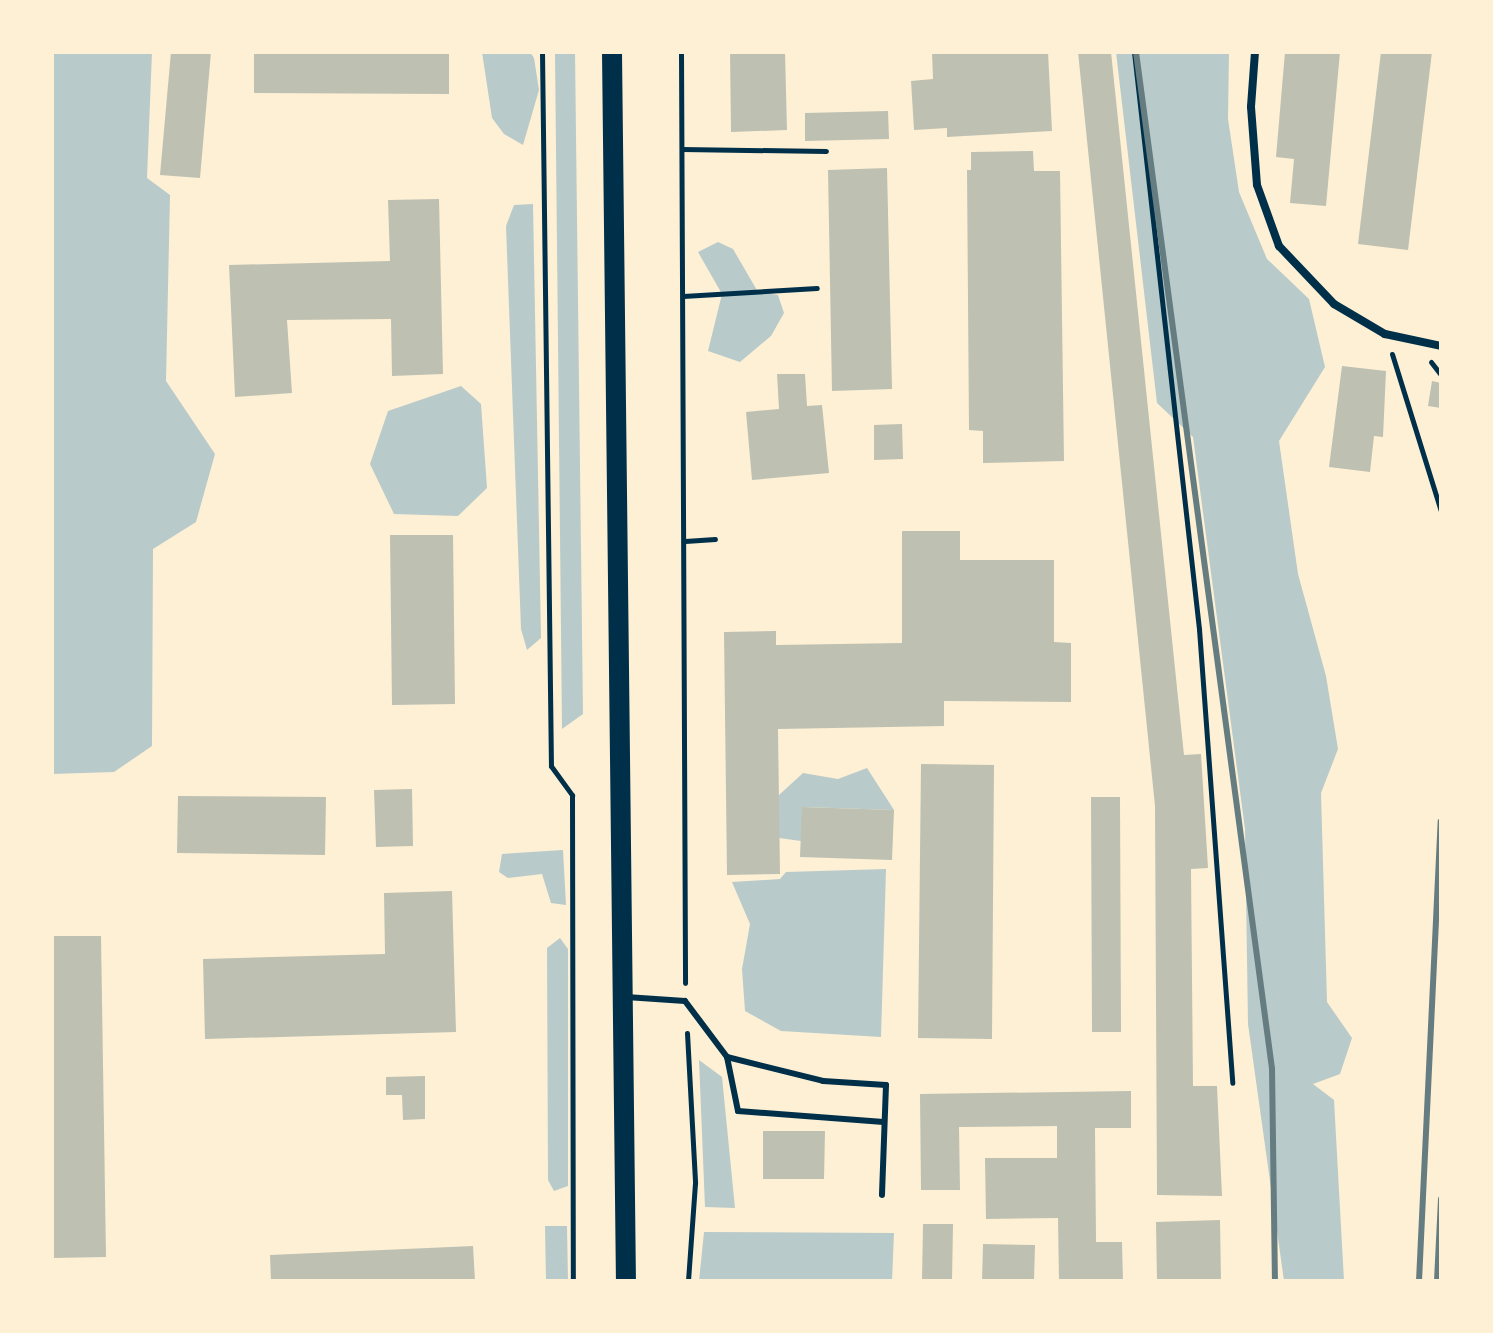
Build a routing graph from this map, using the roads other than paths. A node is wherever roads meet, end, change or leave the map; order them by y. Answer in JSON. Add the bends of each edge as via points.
{"nodes":[{"id":1,"x":612,"y":52,"type":"edge"},
{"id":2,"x":1255,"y":52,"type":"edge"},
{"id":3,"x":1441,"y":346,"type":"edge"},
{"id":4,"x":622,"y":996,"type":"junction"},
{"id":5,"x":727,"y":1057,"type":"junction"},
{"id":6,"x":884,"y":1122,"type":"junction"},
{"id":7,"x":882,"y":1195,"type":"dead end"},
{"id":8,"x":626,"y":1281,"type":"edge"}],
"edges":[{"from":1,"to":4,"type":"main road"},
{"from":2,"to":3,"type":"street","via":[[1251,107],[1257,185],[1279,246],[1334,304],[1385,334]]},
{"from":4,"to":5,"type":"lane","via":[[685,1001]]},
{"from":4,"to":8,"type":"main road"},
{"from":5,"to":6,"type":"lane","via":[[823,1081],[886,1085]]},
{"from":5,"to":6,"type":"lane","via":[[738,1111]]},
{"from":6,"to":7,"type":"lane"}]}
